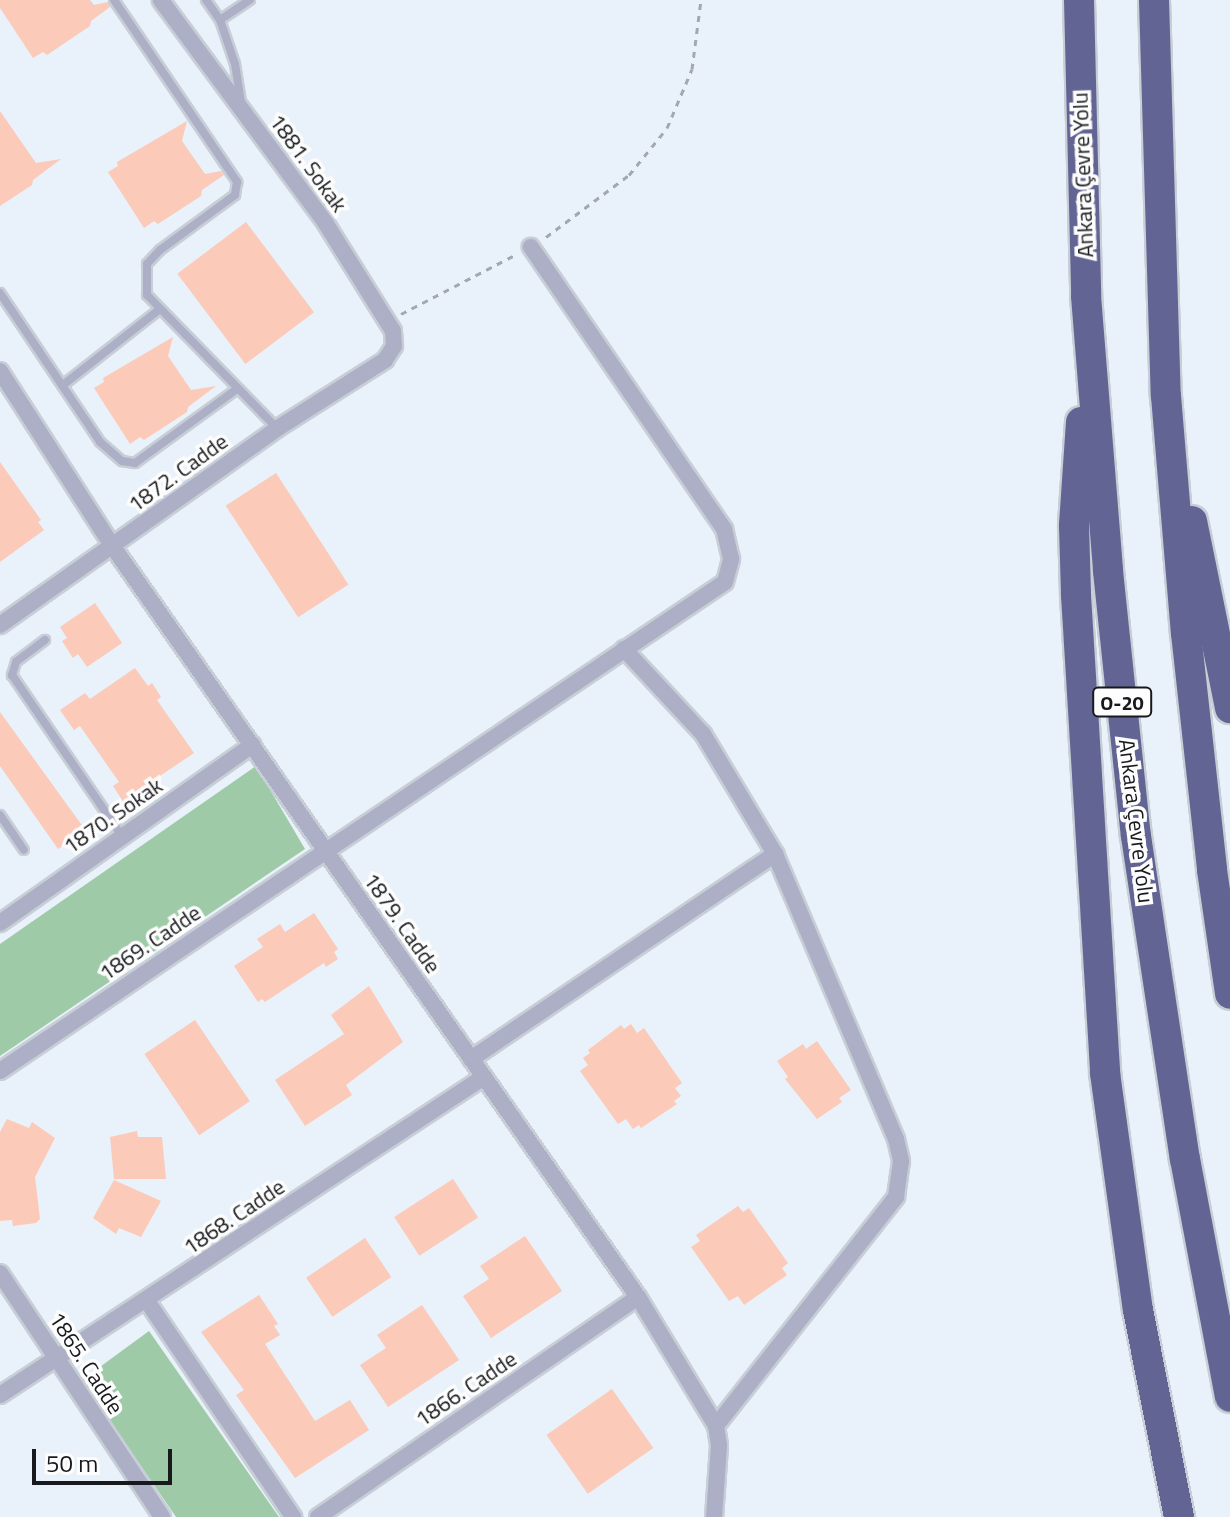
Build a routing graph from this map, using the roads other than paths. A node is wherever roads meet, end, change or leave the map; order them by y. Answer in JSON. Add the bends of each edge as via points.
{"nodes":[{"id":1,"x":114,"y":0,"type":"edge"},
{"id":2,"x":161,"y":0,"type":"edge"},
{"id":3,"x":206,"y":0,"type":"edge"},
{"id":4,"x":250,"y":0,"type":"edge"},
{"id":5,"x":1079,"y":0,"type":"edge"},
{"id":6,"x":1154,"y":0,"type":"edge"},
{"id":7,"x":220,"y":20,"type":"junction"},
{"id":8,"x":242,"y":110,"type":"junction"},
{"id":9,"x":531,"y":247,"type":"road end"},
{"id":10,"x":0,"y":293,"type":"edge"},
{"id":11,"x":1086,"y":296,"type":"junction"},
{"id":12,"x":160,"y":309,"type":"junction"},
{"id":13,"x":385,"y":360,"type":"joint"},
{"id":14,"x":0,"y":371,"type":"edge"},
{"id":15,"x":63,"y":385,"type":"junction"},
{"id":16,"x":237,"y":389,"type":"junction"},
{"id":17,"x":1166,"y":396,"type":"junction"},
{"id":18,"x":278,"y":428,"type":"junction"},
{"id":19,"x":113,"y":547,"type":"junction"},
{"id":20,"x":0,"y":625,"type":"edge"},
{"id":21,"x":45,"y":640,"type":"dead end"},
{"id":22,"x":624,"y":649,"type":"junction"},
{"id":23,"x":1230,"y":708,"type":"edge"},
{"id":24,"x":252,"y":745,"type":"junction"},
{"id":25,"x":0,"y":815,"type":"edge"},
{"id":26,"x":123,"y":836,"type":"junction"},
{"id":27,"x":24,"y":850,"type":"dead end"},
{"id":28,"x":325,"y":851,"type":"junction"},
{"id":29,"x":775,"y":854,"type":"junction"},
{"id":30,"x":0,"y":923,"type":"edge"},
{"id":31,"x":1230,"y":994,"type":"edge"},
{"id":32,"x":471,"y":1059,"type":"junction"},
{"id":33,"x":0,"y":1071,"type":"edge"},
{"id":34,"x":484,"y":1077,"type":"junction"},
{"id":35,"x":0,"y":1273,"type":"edge"},
{"id":36,"x":638,"y":1297,"type":"junction"},
{"id":37,"x":147,"y":1301,"type":"junction"},
{"id":38,"x":57,"y":1358,"type":"junction"},
{"id":39,"x":1230,"y":1397,"type":"edge"},
{"id":40,"x":3,"y":1398,"type":"edge"},
{"id":41,"x":716,"y":1426,"type":"junction"},
{"id":42,"x":162,"y":1517,"type":"edge"},
{"id":43,"x":293,"y":1517,"type":"edge"},
{"id":44,"x":318,"y":1517,"type":"edge"},
{"id":45,"x":714,"y":1517,"type":"edge"},
{"id":46,"x":1179,"y":1517,"type":"edge"}],
"edges":[{"from":1,"to":12,"type":"lane","via":[[237,182],[235,195],[147,264],[147,295]]},
{"from":2,"to":8,"type":"street","name":"1881. Sokak"},
{"from":3,"to":7,"type":"lane"},
{"from":4,"to":7,"type":"lane"},
{"from":5,"to":11,"type":"highway","name":"Ankara Çevre Yolu","number":"O-20"},
{"from":6,"to":17,"type":"highway"},
{"from":7,"to":8,"type":"lane","via":[[235,64]]},
{"from":8,"to":13,"type":"street","name":"1881. Sokak","via":[[325,222],[393,331],[394,346]]},
{"from":9,"to":22,"type":"street","name":"1869. Cadde","via":[[728,539],[731,559],[725,582]]},
{"from":10,"to":15,"type":"lane"},
{"from":11,"to":39,"type":"highway","name":"Ankara Çevre Yolu","number":"O-20","via":[[1136,836],[1185,1159]]},
{"from":11,"to":46,"type":"highway","via":[[1074,526],[1100,1004],[1127,1241]]},
{"from":12,"to":15,"type":"lane"},
{"from":12,"to":16,"type":"lane"},
{"from":13,"to":18,"type":"street","name":"1872. Cadde"},
{"from":14,"to":19,"type":"street","name":"1879. Cadde"},
{"from":15,"to":16,"type":"lane","via":[[100,442],[122,461],[135,463]]},
{"from":16,"to":18,"type":"lane"},
{"from":17,"to":23,"type":"highway"},
{"from":17,"to":31,"type":"highway","via":[[1189,665]]},
{"from":18,"to":19,"type":"street","name":"1872. Cadde"},
{"from":19,"to":20,"type":"street","name":"1872. Cadde"},
{"from":19,"to":24,"type":"street","name":"1879. Cadde"},
{"from":21,"to":26,"type":"lane","via":[[16,662],[12,675]]},
{"from":22,"to":28,"type":"street","name":"1869. Cadde"},
{"from":22,"to":29,"type":"street","via":[[703,734]]},
{"from":24,"to":26,"type":"street","name":"1870. Sokak"},
{"from":24,"to":28,"type":"street","name":"1879. Cadde"},
{"from":25,"to":27,"type":"lane"},
{"from":26,"to":30,"type":"street","name":"1870. Sokak"},
{"from":28,"to":32,"type":"street","name":"1879. Cadde"},
{"from":28,"to":33,"type":"street","name":"1869. Cadde"},
{"from":29,"to":32,"type":"street"},
{"from":29,"to":41,"type":"street","via":[[896,1139],[901,1171],[896,1197]]},
{"from":32,"to":34,"type":"street","name":"1879. Cadde"},
{"from":34,"to":36,"type":"street","name":"1879. Cadde"},
{"from":34,"to":37,"type":"street","name":"1868. Cadde"},
{"from":35,"to":38,"type":"street","name":"1865. Cadde"},
{"from":36,"to":41,"type":"street","name":"1879. Cadde"},
{"from":36,"to":44,"type":"street","name":"1866. Cadde"},
{"from":37,"to":38,"type":"street","name":"1868. Cadde"},
{"from":37,"to":43,"type":"street"},
{"from":38,"to":40,"type":"street","name":"1868. Cadde"},
{"from":38,"to":42,"type":"street","name":"1865. Cadde"},
{"from":41,"to":45,"type":"street","name":"1879. Cadde"}]}
